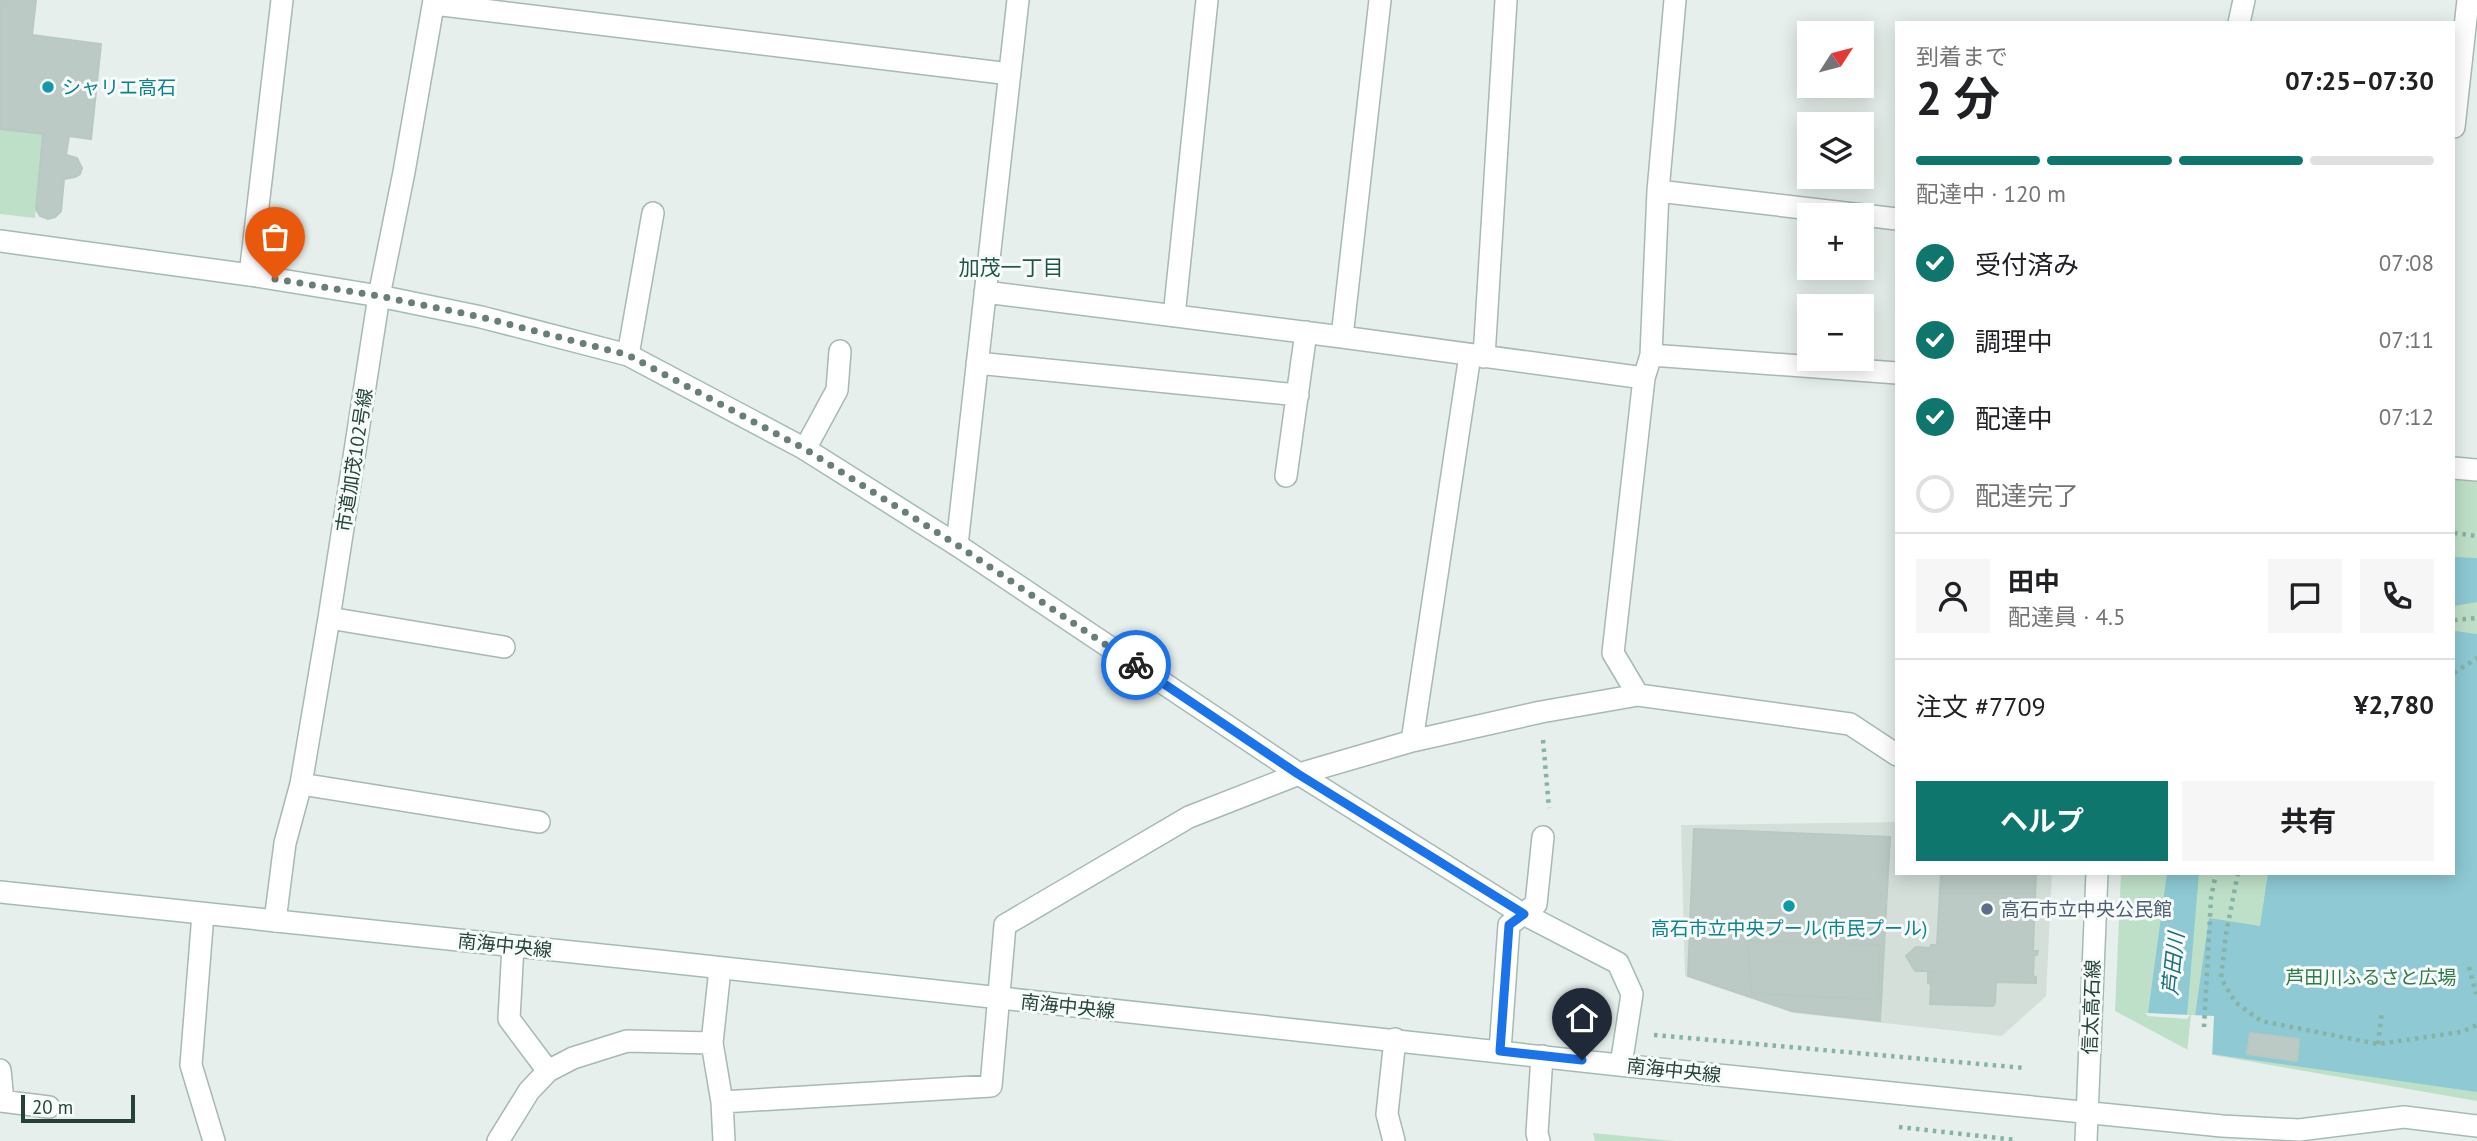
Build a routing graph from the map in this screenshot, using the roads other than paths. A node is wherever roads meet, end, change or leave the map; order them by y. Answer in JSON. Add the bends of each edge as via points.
{"nodes":[{"id":1,"x":282,"y":0,"type":"edge"},
{"id":2,"x":1018,"y":0,"type":"edge"},
{"id":3,"x":1206,"y":0,"type":"edge"},
{"id":4,"x":1380,"y":0,"type":"edge"},
{"id":5,"x":1506,"y":0,"type":"edge"},
{"id":6,"x":1675,"y":0,"type":"edge"},
{"id":7,"x":2244,"y":0,"type":"edge"},
{"id":8,"x":2468,"y":0,"type":"edge"},
{"id":9,"x":434,"y":2,"type":"edge"},
{"id":10,"x":2239,"y":21,"type":"edge"},
{"id":11,"x":1010,"y":74,"type":"junction"},
{"id":12,"x":2455,"y":118,"type":"edge"},
{"id":13,"x":1658,"y":191,"type":"junction"},
{"id":14,"x":653,"y":213,"type":"dead end"},
{"id":15,"x":1895,"y":219,"type":"edge"},
{"id":16,"x":0,"y":241,"type":"edge"},
{"id":17,"x":250,"y":275,"type":"junction"},
{"id":18,"x":985,"y":292,"type":"junction"},
{"id":19,"x":379,"y":296,"type":"junction"},
{"id":20,"x":1174,"y":316,"type":"junction"},
{"id":21,"x":1306,"y":332,"type":"junction"},
{"id":22,"x":1342,"y":337,"type":"junction"},
{"id":23,"x":840,"y":351,"type":"dead end"},
{"id":24,"x":628,"y":355,"type":"junction"},
{"id":25,"x":1651,"y":355,"type":"junction"},
{"id":26,"x":1477,"y":356,"type":"junction"},
{"id":27,"x":977,"y":363,"type":"junction"},
{"id":28,"x":1895,"y":373,"type":"edge"},
{"id":29,"x":1644,"y":378,"type":"junction"},
{"id":30,"x":1298,"y":395,"type":"junction"},
{"id":31,"x":805,"y":449,"type":"junction"},
{"id":32,"x":2455,"y":468,"type":"edge"},
{"id":33,"x":2477,"y":470,"type":"edge"},
{"id":34,"x":1286,"y":477,"type":"dead end"},
{"id":35,"x":957,"y":545,"type":"junction"},
{"id":36,"x":329,"y":618,"type":"junction"},
{"id":37,"x":504,"y":647,"type":"dead end"},
{"id":38,"x":1638,"y":695,"type":"junction"},
{"id":39,"x":1412,"y":741,"type":"junction"},
{"id":40,"x":1895,"y":754,"type":"edge"},
{"id":41,"x":1298,"y":774,"type":"junction"},
{"id":42,"x":301,"y":785,"type":"junction"},
{"id":43,"x":539,"y":822,"type":"dead end"},
{"id":44,"x":1543,"y":837,"type":"road end"},
{"id":45,"x":2097,"y":875,"type":"edge"},
{"id":46,"x":0,"y":892,"type":"edge"},
{"id":47,"x":203,"y":914,"type":"junction"},
{"id":48,"x":1524,"y":914,"type":"junction"},
{"id":49,"x":275,"y":920,"type":"junction"},
{"id":50,"x":513,"y":946,"type":"junction"},
{"id":51,"x":720,"y":969,"type":"junction"},
{"id":52,"x":998,"y":999,"type":"junction"},
{"id":53,"x":1395,"y":1039,"type":"junction"},
{"id":54,"x":712,"y":1043,"type":"junction"},
{"id":55,"x":1500,"y":1051,"type":"junction"},
{"id":56,"x":1542,"y":1056,"type":"junction"},
{"id":57,"x":1621,"y":1065,"type":"junction"},
{"id":58,"x":0,"y":1070,"type":"edge"},
{"id":59,"x":548,"y":1071,"type":"junction"},
{"id":60,"x":2,"y":1101,"type":"edge"},
{"id":61,"x":722,"y":1102,"type":"junction"},
{"id":62,"x":49,"y":1107,"type":"dead end"},
{"id":63,"x":2087,"y":1111,"type":"junction"},
{"id":64,"x":2477,"y":1126,"type":"edge"},
{"id":65,"x":214,"y":1141,"type":"edge"},
{"id":66,"x":498,"y":1141,"type":"edge"},
{"id":67,"x":724,"y":1141,"type":"edge"},
{"id":68,"x":1394,"y":1141,"type":"edge"},
{"id":69,"x":1539,"y":1141,"type":"edge"},
{"id":70,"x":2085,"y":1141,"type":"edge"}],
"edges":[{"from":1,"to":17,"type":"street"},
{"from":2,"to":11,"type":"street"},
{"from":3,"to":20,"type":"street"},
{"from":4,"to":22,"type":"street"},
{"from":5,"to":26,"type":"street"},
{"from":6,"to":13,"type":"street"},
{"from":7,"to":10,"type":"street"},
{"from":8,"to":12,"type":"street"},
{"from":9,"to":11,"type":"street"},
{"from":9,"to":19,"type":"street","name":"市道加茂102号線"},
{"from":11,"to":18,"type":"street"},
{"from":13,"to":15,"type":"street"},
{"from":13,"to":25,"type":"street"},
{"from":14,"to":24,"type":"street"},
{"from":16,"to":17,"type":"street"},
{"from":17,"to":19,"type":"street"},
{"from":18,"to":20,"type":"street"},
{"from":18,"to":27,"type":"street"},
{"from":19,"to":24,"type":"street"},
{"from":19,"to":36,"type":"street","name":"市道加茂102号線"},
{"from":20,"to":21,"type":"street"},
{"from":21,"to":22,"type":"street"},
{"from":21,"to":30,"type":"street"},
{"from":22,"to":26,"type":"street"},
{"from":23,"to":31,"type":"street","via":[[837,390]]},
{"from":24,"to":31,"type":"street"},
{"from":25,"to":28,"type":"street"},
{"from":25,"to":29,"type":"street"},
{"from":26,"to":29,"type":"street"},
{"from":26,"to":39,"type":"street"},
{"from":27,"to":30,"type":"street"},
{"from":27,"to":35,"type":"street"},
{"from":29,"to":38,"type":"street","via":[[1614,653]]},
{"from":30,"to":34,"type":"street"},
{"from":31,"to":35,"type":"street"},
{"from":32,"to":33,"type":"street"},
{"from":35,"to":41,"type":"street"},
{"from":36,"to":37,"type":"street"},
{"from":36,"to":42,"type":"street","name":"市道加茂102号線"},
{"from":38,"to":39,"type":"street"},
{"from":38,"to":40,"type":"street","via":[[1850,724]]},
{"from":39,"to":41,"type":"street"},
{"from":41,"to":48,"type":"street"},
{"from":41,"to":52,"type":"street","via":[[1189,817],[1005,925]]},
{"from":42,"to":43,"type":"street"},
{"from":42,"to":49,"type":"street","name":"市道加茂102号線","via":[[285,843]]},
{"from":44,"to":48,"type":"street","via":[[1535,904]]},
{"from":45,"to":63,"type":"street","name":"信太高石線"},
{"from":46,"to":47,"type":"street","name":"南海中央線"},
{"from":47,"to":49,"type":"street","name":"南海中央線"},
{"from":47,"to":65,"type":"street","via":[[191,1065]]},
{"from":48,"to":55,"type":"street","via":[[1509,925]]},
{"from":48,"to":57,"type":"street","via":[[1618,963],[1632,994]]},
{"from":49,"to":50,"type":"street","name":"南海中央線"},
{"from":50,"to":51,"type":"street","name":"南海中央線"},
{"from":50,"to":59,"type":"street","via":[[509,1019]]},
{"from":51,"to":52,"type":"street","name":"南海中央線"},
{"from":51,"to":54,"type":"street"},
{"from":52,"to":53,"type":"street","name":"南海中央線"},
{"from":52,"to":61,"type":"street","via":[[991,1086]]},
{"from":53,"to":55,"type":"street","name":"南海中央線"},
{"from":53,"to":68,"type":"street","via":[[1387,1114]]},
{"from":54,"to":59,"type":"street","via":[[627,1041]]},
{"from":54,"to":61,"type":"street"},
{"from":55,"to":56,"type":"street","name":"南海中央線"},
{"from":56,"to":57,"type":"street","name":"南海中央線"},
{"from":56,"to":69,"type":"street"},
{"from":57,"to":63,"type":"street","name":"南海中央線"},
{"from":58,"to":60,"type":"street"},
{"from":59,"to":66,"type":"street","via":[[529,1091]]},
{"from":60,"to":62,"type":"street"},
{"from":61,"to":67,"type":"street"},
{"from":63,"to":64,"type":"street","name":"南海中央線","via":[[2299,1130],[2403,1117]]},
{"from":63,"to":70,"type":"street","name":"信太高石線"}]}
